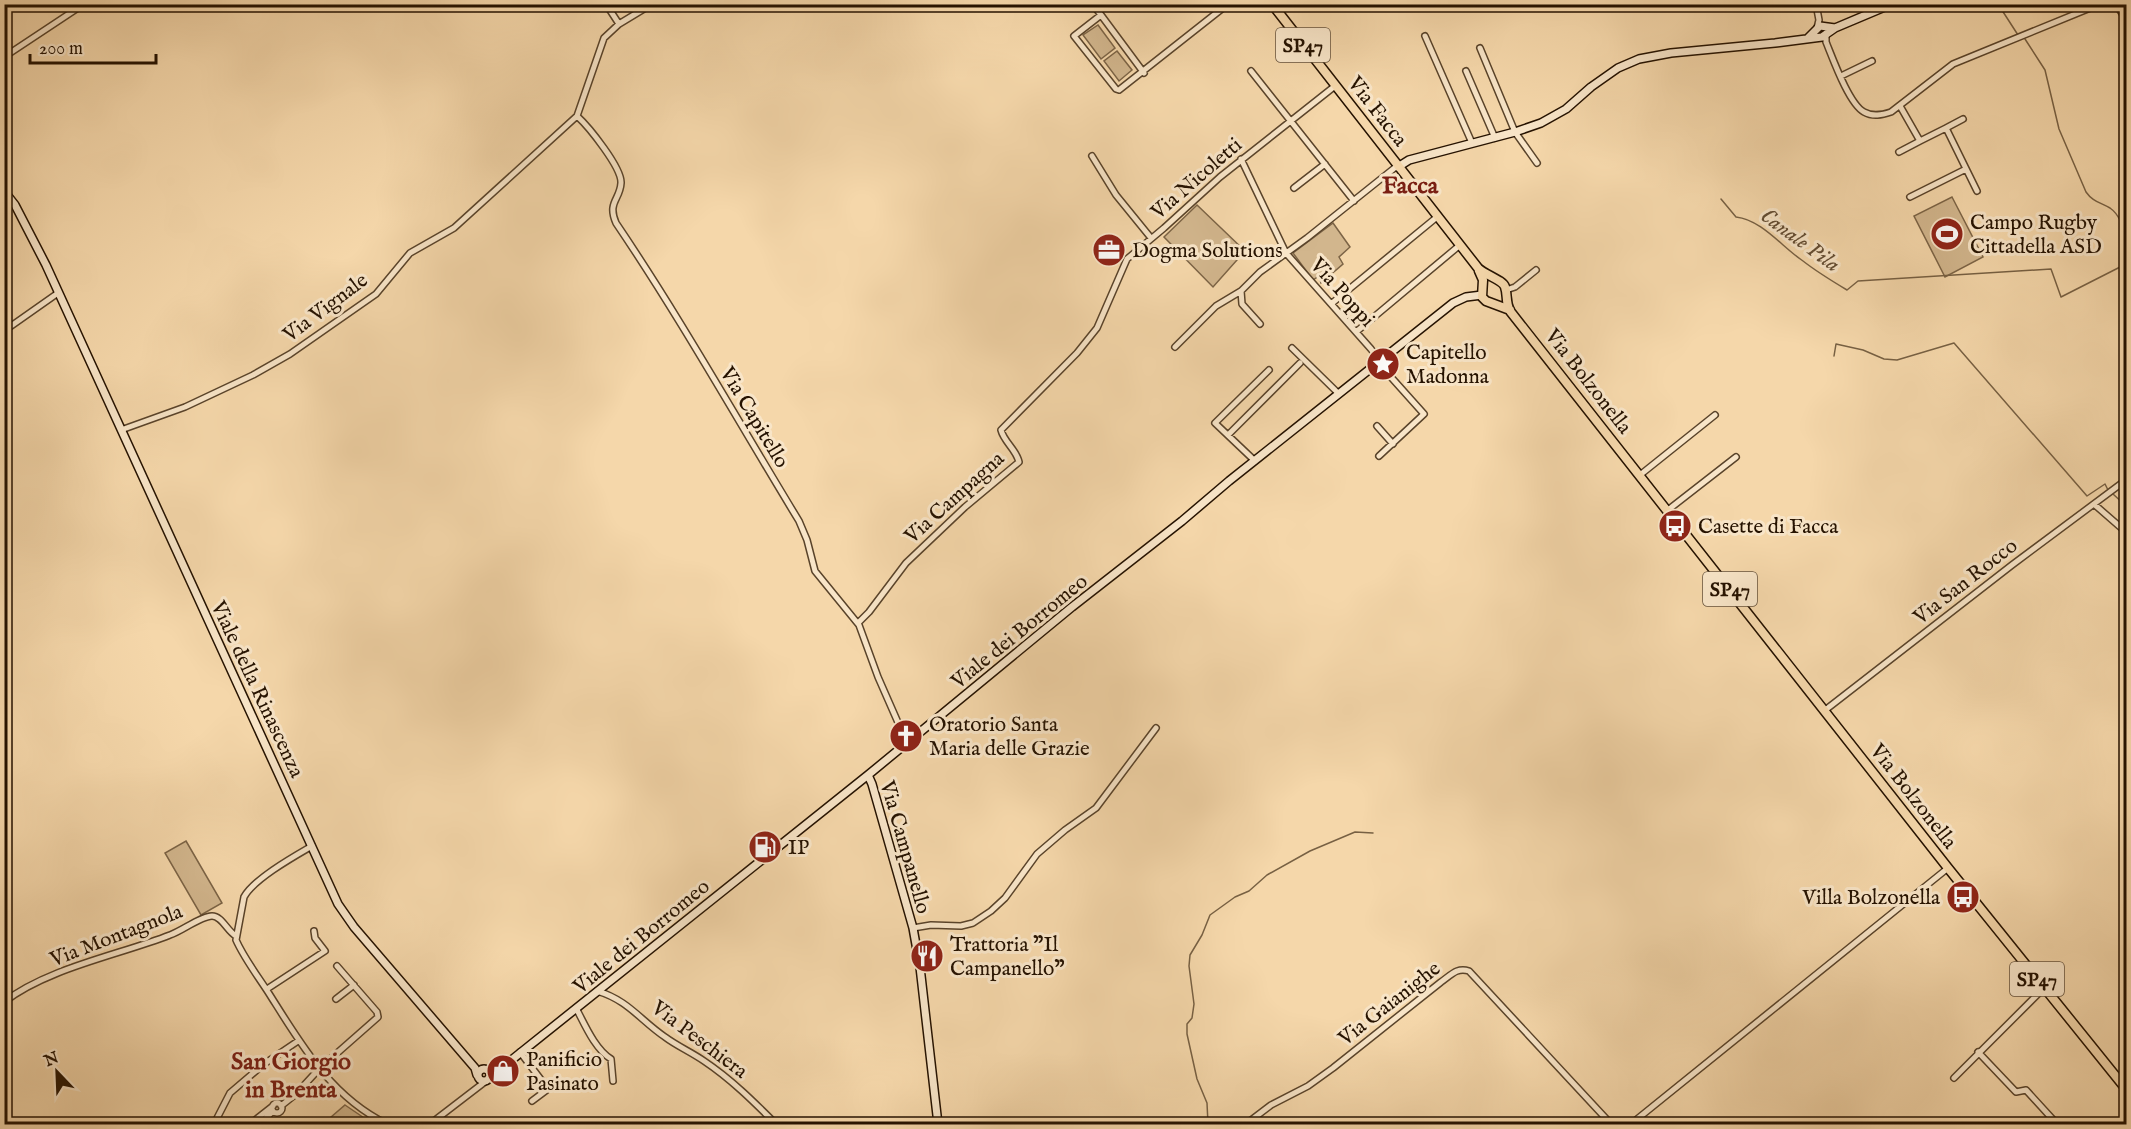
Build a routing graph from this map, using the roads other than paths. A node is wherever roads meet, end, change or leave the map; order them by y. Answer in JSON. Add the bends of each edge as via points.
{"nodes":[{"id":1,"x":84,"y":4,"type":"edge"},
{"id":2,"x":606,"y":4,"type":"edge"},
{"id":3,"x":652,"y":4,"type":"edge"},
{"id":4,"x":1096,"y":4,"type":"edge"},
{"id":5,"x":1228,"y":4,"type":"edge"},
{"id":6,"x":1272,"y":4,"type":"edge"},
{"id":7,"x":1816,"y":4,"type":"edge"},
{"id":8,"x":1892,"y":4,"type":"edge"},
{"id":9,"x":2078,"y":4,"type":"edge"},
{"id":10,"x":2100,"y":4,"type":"edge"},
{"id":11,"x":2116,"y":4,"type":"edge"},
{"id":12,"x":2083,"y":11,"type":"junction"},
{"id":13,"x":1101,"y":15,"type":"junction"},
{"id":14,"x":2127,"y":20,"type":"edge"},
{"id":15,"x":619,"y":24,"type":"junction"},
{"id":16,"x":1822,"y":32,"type":"junction"},
{"id":17,"x":1425,"y":36,"type":"dead end"},
{"id":18,"x":1480,"y":48,"type":"dead end"},
{"id":19,"x":4,"y":57,"type":"edge"},
{"id":20,"x":1872,"y":61,"type":"dead end"},
{"id":21,"x":1251,"y":71,"type":"dead end"},
{"id":22,"x":1466,"y":71,"type":"dead end"},
{"id":23,"x":1144,"y":73,"type":"junction"},
{"id":24,"x":1841,"y":76,"type":"junction"},
{"id":25,"x":1335,"y":86,"type":"junction"},
{"id":26,"x":1900,"y":106,"type":"junction"},
{"id":27,"x":578,"y":116,"type":"junction"},
{"id":28,"x":1963,"y":119,"type":"dead end"},
{"id":29,"x":1290,"y":121,"type":"junction"},
{"id":30,"x":1946,"y":128,"type":"junction"},
{"id":31,"x":1515,"y":132,"type":"junction"},
{"id":32,"x":1495,"y":138,"type":"junction"},
{"id":33,"x":1920,"y":141,"type":"junction"},
{"id":34,"x":1472,"y":143,"type":"junction"},
{"id":35,"x":1899,"y":152,"type":"dead end"},
{"id":36,"x":1092,"y":156,"type":"dead end"},
{"id":37,"x":1241,"y":159,"type":"junction"},
{"id":38,"x":1416,"y":159,"type":"junction"},
{"id":39,"x":1537,"y":163,"type":"dead end"},
{"id":40,"x":1325,"y":164,"type":"junction"},
{"id":41,"x":1398,"y":167,"type":"junction"},
{"id":42,"x":1966,"y":169,"type":"junction"},
{"id":43,"x":1404,"y":175,"type":"junction"},
{"id":44,"x":1294,"y":188,"type":"dead end"},
{"id":45,"x":4,"y":191,"type":"edge"},
{"id":46,"x":1977,"y":191,"type":"dead end"},
{"id":47,"x":1910,"y":197,"type":"dead end"},
{"id":48,"x":1354,"y":201,"type":"junction"},
{"id":49,"x":1437,"y":217,"type":"junction"},
{"id":50,"x":1151,"y":238,"type":"junction"},
{"id":51,"x":1460,"y":245,"type":"junction"},
{"id":52,"x":1286,"y":253,"type":"junction"},
{"id":53,"x":1478,"y":268,"type":"junction"},
{"id":54,"x":1536,"y":270,"type":"dead end"},
{"id":55,"x":1492,"y":279,"type":"junction"},
{"id":56,"x":1482,"y":285,"type":"junction"},
{"id":57,"x":1241,"y":291,"type":"junction"},
{"id":58,"x":58,"y":293,"type":"junction"},
{"id":59,"x":1506,"y":293,"type":"junction"},
{"id":60,"x":1482,"y":295,"type":"junction"},
{"id":61,"x":1331,"y":304,"type":"junction"},
{"id":62,"x":1496,"y":304,"type":"junction"},
{"id":63,"x":1510,"y":311,"type":"junction"},
{"id":64,"x":1260,"y":324,"type":"dead end"},
{"id":65,"x":4,"y":331,"type":"edge"},
{"id":66,"x":1356,"y":332,"type":"junction"},
{"id":67,"x":1084,"y":344,"type":"joint"},
{"id":68,"x":1174,"y":347,"type":"dead end"},
{"id":69,"x":1292,"y":348,"type":"dead end"},
{"id":70,"x":1379,"y":361,"type":"junction"},
{"id":71,"x":1300,"y":363,"type":"dead end"},
{"id":72,"x":1269,"y":370,"type":"dead end"},
{"id":73,"x":1339,"y":394,"type":"junction"},
{"id":74,"x":1715,"y":415,"type":"dead end"},
{"id":75,"x":1377,"y":426,"type":"dead end"},
{"id":76,"x":121,"y":430,"type":"junction"},
{"id":77,"x":1228,"y":435,"type":"junction"},
{"id":78,"x":1393,"y":444,"type":"junction"},
{"id":79,"x":1379,"y":456,"type":"dead end"},
{"id":80,"x":1736,"y":457,"type":"dead end"},
{"id":81,"x":1255,"y":461,"type":"junction"},
{"id":82,"x":1640,"y":475,"type":"junction"},
{"id":83,"x":2127,"y":480,"type":"edge"},
{"id":84,"x":2095,"y":504,"type":"junction"},
{"id":85,"x":1668,"y":510,"type":"junction"},
{"id":86,"x":2127,"y":532,"type":"edge"},
{"id":87,"x":858,"y":622,"type":"junction"},
{"id":88,"x":1824,"y":711,"type":"junction"},
{"id":89,"x":1156,"y":728,"type":"dead end"},
{"id":90,"x":907,"y":743,"type":"junction"},
{"id":91,"x":868,"y":775,"type":"junction"},
{"id":92,"x":312,"y":846,"type":"junction"},
{"id":93,"x":1948,"y":868,"type":"junction"},
{"id":94,"x":913,"y":928,"type":"junction"},
{"id":95,"x":314,"y":931,"type":"dead end"},
{"id":96,"x":236,"y":936,"type":"junction"},
{"id":97,"x":337,"y":966,"type":"dead end"},
{"id":98,"x":354,"y":985,"type":"junction"},
{"id":99,"x":2044,"y":988,"type":"junction"},
{"id":100,"x":267,"y":989,"type":"junction"},
{"id":101,"x":597,"y":992,"type":"junction"},
{"id":102,"x":336,"y":999,"type":"dead end"},
{"id":103,"x":4,"y":1002,"type":"edge"},
{"id":104,"x":576,"y":1008,"type":"junction"},
{"id":105,"x":298,"y":1041,"type":"junction"},
{"id":106,"x":520,"y":1052,"type":"junction"},
{"id":107,"x":1978,"y":1052,"type":"junction"},
{"id":108,"x":319,"y":1069,"type":"junction"},
{"id":109,"x":482,"y":1074,"type":"junction"},
{"id":110,"x":1954,"y":1078,"type":"dead end"},
{"id":111,"x":614,"y":1081,"type":"dead end"},
{"id":112,"x":2127,"y":1089,"type":"edge"},
{"id":113,"x":532,"y":1101,"type":"dead end"},
{"id":114,"x":273,"y":1109,"type":"junction"},
{"id":115,"x":214,"y":1125,"type":"edge"},
{"id":116,"x":250,"y":1125,"type":"edge"},
{"id":117,"x":260,"y":1125,"type":"edge"},
{"id":118,"x":387,"y":1125,"type":"edge"},
{"id":119,"x":430,"y":1125,"type":"edge"},
{"id":120,"x":776,"y":1125,"type":"edge"},
{"id":121,"x":938,"y":1125,"type":"edge"},
{"id":122,"x":1246,"y":1125,"type":"edge"},
{"id":123,"x":1611,"y":1125,"type":"edge"},
{"id":124,"x":1631,"y":1125,"type":"edge"},
{"id":125,"x":2057,"y":1125,"type":"edge"}],
"edges":[{"from":1,"to":19,"type":"street"},
{"from":2,"to":15,"type":"street"},
{"from":3,"to":15,"type":"street"},
{"from":4,"to":13,"type":"street"},
{"from":5,"to":23,"type":"street"},
{"from":6,"to":25,"type":"main road","name":"Via Facca","number":"SP47"},
{"from":7,"to":16,"type":"street"},
{"from":8,"to":16,"type":"main road"},
{"from":9,"to":12,"type":"street"},
{"from":10,"to":12,"type":"street"},
{"from":11,"to":14,"type":"street"},
{"from":12,"to":26,"type":"street","via":[[1953,64]]},
{"from":13,"to":23,"type":"street"},
{"from":13,"to":23,"type":"street","via":[[1074,36],[1116,89]]},
{"from":15,"to":27,"type":"street","name":"Via Vignale","via":[[604,38]]},
{"from":16,"to":24,"type":"street"},
{"from":16,"to":31,"type":"main road","via":[[1775,43],[1639,59],[1591,87],[1566,109]]},
{"from":17,"to":34,"type":"street"},
{"from":18,"to":31,"type":"street"},
{"from":20,"to":24,"type":"street"},
{"from":21,"to":29,"type":"street"},
{"from":22,"to":32,"type":"street"},
{"from":24,"to":26,"type":"street","via":[[1853,102],[1863,112],[1880,116]]},
{"from":25,"to":29,"type":"street","name":"Via Nicoletti"},
{"from":25,"to":41,"type":"main road","name":"Via Facca","number":"SP47"},
{"from":26,"to":33,"type":"street"},
{"from":27,"to":76,"type":"street","name":"Via Vignale","via":[[454,228],[410,253],[376,294],[290,354],[194,404]]},
{"from":27,"to":87,"type":"street","name":"Via Capitello","via":[[619,172],[621,185],[612,207],[616,223],[689,335],[799,521],[815,571]]},
{"from":28,"to":30,"type":"street"},
{"from":29,"to":37,"type":"street","name":"Via Nicoletti"},
{"from":29,"to":40,"type":"street"},
{"from":30,"to":33,"type":"street"},
{"from":30,"to":42,"type":"street"},
{"from":31,"to":32,"type":"main road"},
{"from":31,"to":39,"type":"street"},
{"from":32,"to":34,"type":"main road"},
{"from":33,"to":35,"type":"street"},
{"from":34,"to":38,"type":"main road"},
{"from":36,"to":50,"type":"street","via":[[1116,195]]},
{"from":37,"to":50,"type":"street","name":"Via Nicoletti"},
{"from":37,"to":52,"type":"street","name":"Via Poppi"},
{"from":38,"to":41,"type":"main road"},
{"from":38,"to":43,"type":"main road"},
{"from":40,"to":44,"type":"street"},
{"from":40,"to":48,"type":"street"},
{"from":41,"to":43,"type":"main road","name":"Via Facca","number":"SP47"},
{"from":41,"to":48,"type":"street"},
{"from":42,"to":46,"type":"street"},
{"from":42,"to":47,"type":"street"},
{"from":43,"to":49,"type":"main road","name":"Via Facca","number":"SP47"},
{"from":45,"to":58,"type":"main road","name":"Viale della Rinascenza","via":[[15,205]]},
{"from":48,"to":52,"type":"street"},
{"from":49,"to":51,"type":"main road","name":"Via Facca","number":"SP47"},
{"from":49,"to":61,"type":"street"},
{"from":50,"to":67,"type":"street","name":"Via Nicoletti","via":[[1122,267],[1097,327]]},
{"from":51,"to":53,"type":"main road","name":"Via Facca","number":"SP47"},
{"from":51,"to":66,"type":"street"},
{"from":52,"to":57,"type":"street"},
{"from":52,"to":61,"type":"street","name":"Via Poppi"},
{"from":53,"to":55,"type":"main road","name":"Via Facca","number":"SP47"},
{"from":53,"to":56,"type":"main road","name":"Via Facca","number":"SP47"},
{"from":54,"to":59,"type":"street"},
{"from":55,"to":56,"type":"main road"},
{"from":55,"to":59,"type":"main road","number":"SP47","via":[[1502,282]]},
{"from":56,"to":60,"type":"main road","number":"SP47"},
{"from":57,"to":64,"type":"street","via":[[1242,304]]},
{"from":57,"to":68,"type":"street","via":[[1216,306]]},
{"from":58,"to":65,"type":"street"},
{"from":58,"to":76,"type":"main road","name":"Viale della Rinascenza"},
{"from":59,"to":62,"type":"main road"},
{"from":59,"to":63,"type":"main road","name":"Via Bolzonella","number":"SP47"},
{"from":60,"to":62,"type":"main road","name":"Via Bolzonella","number":"SP47","via":[[1486,302]]},
{"from":60,"to":70,"type":"main road","via":[[1453,303]]},
{"from":61,"to":66,"type":"street","name":"Via Poppi"},
{"from":62,"to":63,"type":"main road","name":"Via Bolzonella","number":"SP47"},
{"from":63,"to":82,"type":"main road","name":"Via Bolzonella","number":"SP47"},
{"from":66,"to":70,"type":"street","name":"Via Poppi"},
{"from":67,"to":87,"type":"street","name":"Via Campagna","via":[[1001,430],[1019,462],[906,562]]},
{"from":69,"to":73,"type":"street"},
{"from":70,"to":73,"type":"main road"},
{"from":70,"to":78,"type":"street","name":"Via Poppi","via":[[1424,414]]},
{"from":71,"to":77,"type":"street"},
{"from":72,"to":77,"type":"street","via":[[1215,423]]},
{"from":73,"to":81,"type":"main road"},
{"from":74,"to":82,"type":"street"},
{"from":75,"to":78,"type":"street"},
{"from":76,"to":92,"type":"main road","name":"Viale della Rinascenza"},
{"from":77,"to":81,"type":"street"},
{"from":78,"to":79,"type":"street","name":"Via Poppi"},
{"from":80,"to":85,"type":"street"},
{"from":81,"to":90,"type":"main road","name":"Viale dei Borromeo"},
{"from":82,"to":85,"type":"main road","name":"Via Bolzonella","number":"SP47"},
{"from":83,"to":84,"type":"street","name":"Via San Rocco"},
{"from":84,"to":86,"type":"street"},
{"from":84,"to":88,"type":"street","name":"Via San Rocco"},
{"from":85,"to":88,"type":"main road","name":"Via Bolzonella","number":"SP47"},
{"from":87,"to":90,"type":"street","name":"Via Capitello"},
{"from":88,"to":93,"type":"main road","name":"Via Bolzonella","number":"SP47"},
{"from":89,"to":94,"type":"street","name":"Via Campanello","via":[[1096,808],[1038,854],[991,911],[961,926]]},
{"from":90,"to":91,"type":"main road","name":"Viale dei Borromeo"},
{"from":91,"to":94,"type":"main road","name":"Via Campanello"},
{"from":91,"to":101,"type":"main road","name":"Viale dei Borromeo"},
{"from":92,"to":96,"type":"street","via":[[247,892]]},
{"from":92,"to":109,"type":"main road","name":"Viale della Rinascenza","via":[[338,904],[354,927]]},
{"from":93,"to":99,"type":"main road","number":"SP47"},
{"from":93,"to":124,"type":"street","name":"Via Bolzonella"},
{"from":94,"to":121,"type":"main road","name":"Via Campanello"},
{"from":95,"to":100,"type":"street","via":[[325,951]]},
{"from":96,"to":100,"type":"street","name":"Via Montagnola"},
{"from":96,"to":103,"type":"street","name":"Via Montagnola","via":[[219,918],[207,917],[170,935],[34,984]]},
{"from":97,"to":98,"type":"street"},
{"from":98,"to":102,"type":"street"},
{"from":98,"to":108,"type":"street","via":[[378,1017]]},
{"from":99,"to":107,"type":"street"},
{"from":99,"to":112,"type":"main road","number":"SP47"},
{"from":100,"to":105,"type":"street","name":"Via Montagnola"},
{"from":101,"to":104,"type":"main road","name":"Viale dei Borromeo"},
{"from":101,"to":120,"type":"street","name":"Via Peschiera","via":[[626,1003],[664,1036],[725,1076]]},
{"from":104,"to":106,"type":"main road","name":"Viale dei Borromeo"},
{"from":104,"to":111,"type":"street","name":"Viale dei Borromeo","via":[[605,1056],[611,1059]]},
{"from":105,"to":108,"type":"street","name":"Via Montagnola"},
{"from":105,"to":115,"type":"street","via":[[230,1093]]},
{"from":106,"to":109,"type":"main road","name":"Viale dei Borromeo","via":[[500,1068]]},
{"from":106,"to":113,"type":"street","via":[[548,1089]]},
{"from":107,"to":110,"type":"street"},
{"from":107,"to":125,"type":"street","via":[[2016,1092],[2026,1090]]},
{"from":108,"to":114,"type":"street","via":[[280,1112]]},
{"from":108,"to":118,"type":"street","name":"Via Montagnola","via":[[361,1110]]},
{"from":109,"to":119,"type":"street","via":[[477,1087]]},
{"from":114,"to":116,"type":"street"},
{"from":114,"to":117,"type":"street"},
{"from":122,"to":123,"type":"street","name":"Via Gaianighe","via":[[1271,1105],[1316,1080],[1462,969],[1469,971]]}]}
